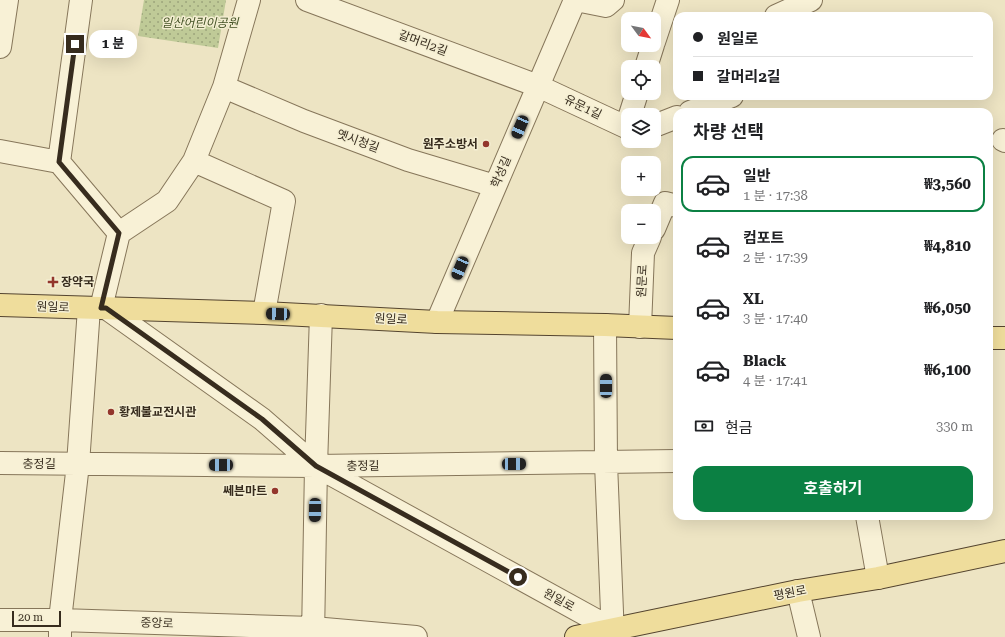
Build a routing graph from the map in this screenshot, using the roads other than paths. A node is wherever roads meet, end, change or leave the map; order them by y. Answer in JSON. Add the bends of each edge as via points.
{"nodes":[{"id":1,"x":7,"y":0,"type":"edge"},
{"id":2,"x":81,"y":0,"type":"edge"},
{"id":3,"x":249,"y":0,"type":"edge"},
{"id":4,"x":308,"y":0,"type":"edge"},
{"id":5,"x":576,"y":0,"type":"edge"},
{"id":6,"x":613,"y":0,"type":"edge"},
{"id":7,"x":667,"y":0,"type":"edge"},
{"id":8,"x":811,"y":0,"type":"edge"},
{"id":9,"x":785,"y":12,"type":"edge"},
{"id":10,"x":661,"y":19,"type":"edge"},
{"id":11,"x":0,"y":47,"type":"edge"},
{"id":12,"x":538,"y":86,"type":"junction"},
{"id":13,"x":224,"y":87,"type":"junction"},
{"id":14,"x":722,"y":100,"type":"edge"},
{"id":15,"x":700,"y":108,"type":"edge"},
{"id":16,"x":673,"y":119,"type":"edge"},
{"id":17,"x":621,"y":120,"type":"edge"},
{"id":18,"x":661,"y":123,"type":"edge"},
{"id":19,"x":0,"y":151,"type":"edge"},
{"id":20,"x":194,"y":161,"type":"junction"},
{"id":21,"x":59,"y":162,"type":"junction"},
{"id":22,"x":495,"y":186,"type":"junction"},
{"id":23,"x":673,"y":205,"type":"edge"},
{"id":24,"x":661,"y":212,"type":"edge"},
{"id":25,"x":119,"y":233,"type":"junction"},
{"id":26,"x":647,"y":244,"type":"edge"},
{"id":27,"x":0,"y":304,"type":"edge"},
{"id":28,"x":99,"y":308,"type":"junction"},
{"id":29,"x":264,"y":313,"type":"junction"},
{"id":30,"x":321,"y":315,"type":"junction"},
{"id":31,"x":437,"y":322,"type":"junction"},
{"id":32,"x":605,"y":325,"type":"junction"},
{"id":33,"x":640,"y":327,"type":"junction"},
{"id":34,"x":673,"y":328,"type":"edge"},
{"id":35,"x":993,"y":338,"type":"edge"},
{"id":36,"x":1005,"y":338,"type":"edge"},
{"id":37,"x":673,"y":460,"type":"edge"},
{"id":38,"x":606,"y":463,"type":"junction"},
{"id":39,"x":0,"y":464,"type":"edge"},
{"id":40,"x":78,"y":464,"type":"junction"},
{"id":41,"x":316,"y":466,"type":"junction"},
{"id":42,"x":868,"y":520,"type":"edge"},
{"id":43,"x":1005,"y":551,"type":"edge"},
{"id":44,"x":878,"y":578,"type":"junction"},
{"id":45,"x":798,"y":591,"type":"junction"},
{"id":46,"x":0,"y":620,"type":"edge"},
{"id":47,"x":60,"y":628,"type":"edge"},
{"id":48,"x":313,"y":633,"type":"edge"},
{"id":49,"x":612,"y":633,"type":"edge"},
{"id":50,"x":416,"y":637,"type":"edge"},
{"id":51,"x":576,"y":637,"type":"edge"},
{"id":52,"x":809,"y":637,"type":"edge"}],
"edges":[{"from":1,"to":11,"type":"street"},
{"from":2,"to":21,"type":"street"},
{"from":3,"to":13,"type":"street"},
{"from":4,"to":12,"type":"street","name":"갈머리2길"},
{"from":5,"to":6,"type":"street","via":[[606,6]]},
{"from":5,"to":12,"type":"street","name":"학성길"},
{"from":7,"to":10,"type":"street"},
{"from":8,"to":9,"type":"street"},
{"from":12,"to":17,"type":"street","name":"유문1길"},
{"from":12,"to":22,"type":"street","name":"학성길"},
{"from":13,"to":20,"type":"street"},
{"from":13,"to":22,"type":"street","name":"옛시청길","via":[[304,121],[401,157]]},
{"from":14,"to":15,"type":"street"},
{"from":16,"to":18,"type":"street"},
{"from":19,"to":21,"type":"street"},
{"from":20,"to":25,"type":"street","via":[[167,201]]},
{"from":20,"to":29,"type":"street","via":[[284,201]]},
{"from":21,"to":25,"type":"street"},
{"from":22,"to":31,"type":"street","name":"학성길"},
{"from":23,"to":24,"type":"street","via":[[665,203]]},
{"from":25,"to":28,"type":"street"},
{"from":26,"to":33,"type":"street","name":"원문로","via":[[644,253]]},
{"from":27,"to":28,"type":"main road","name":"원일로"},
{"from":28,"to":29,"type":"main road","name":"원일로"},
{"from":28,"to":40,"type":"street"},
{"from":28,"to":41,"type":"street","name":"원일로","via":[[262,419]]},
{"from":29,"to":30,"type":"main road","name":"원일로"},
{"from":30,"to":31,"type":"main road","name":"원일로"},
{"from":30,"to":41,"type":"street"},
{"from":31,"to":32,"type":"main road","name":"원일로"},
{"from":32,"to":33,"type":"main road","name":"원일로"},
{"from":32,"to":38,"type":"street"},
{"from":33,"to":34,"type":"main road","name":"원일로"},
{"from":35,"to":36,"type":"main road"},
{"from":37,"to":38,"type":"street","name":"충정길"},
{"from":38,"to":41,"type":"street","name":"충정길"},
{"from":38,"to":49,"type":"street"},
{"from":39,"to":40,"type":"street","name":"충정길"},
{"from":40,"to":41,"type":"street","name":"충정길"},
{"from":40,"to":47,"type":"street"},
{"from":41,"to":48,"type":"street"},
{"from":41,"to":49,"type":"street","name":"원일로"},
{"from":42,"to":44,"type":"street"},
{"from":43,"to":44,"type":"main road","name":"평원로"},
{"from":44,"to":45,"type":"main road","name":"평원로"},
{"from":45,"to":49,"type":"main road","name":"평원로"},
{"from":45,"to":52,"type":"street"},
{"from":46,"to":47,"type":"street","name":"중앙로"},
{"from":47,"to":48,"type":"street","name":"중앙로"},
{"from":48,"to":50,"type":"street","name":"중앙로"},
{"from":49,"to":51,"type":"main road","name":"평원로"}]}
